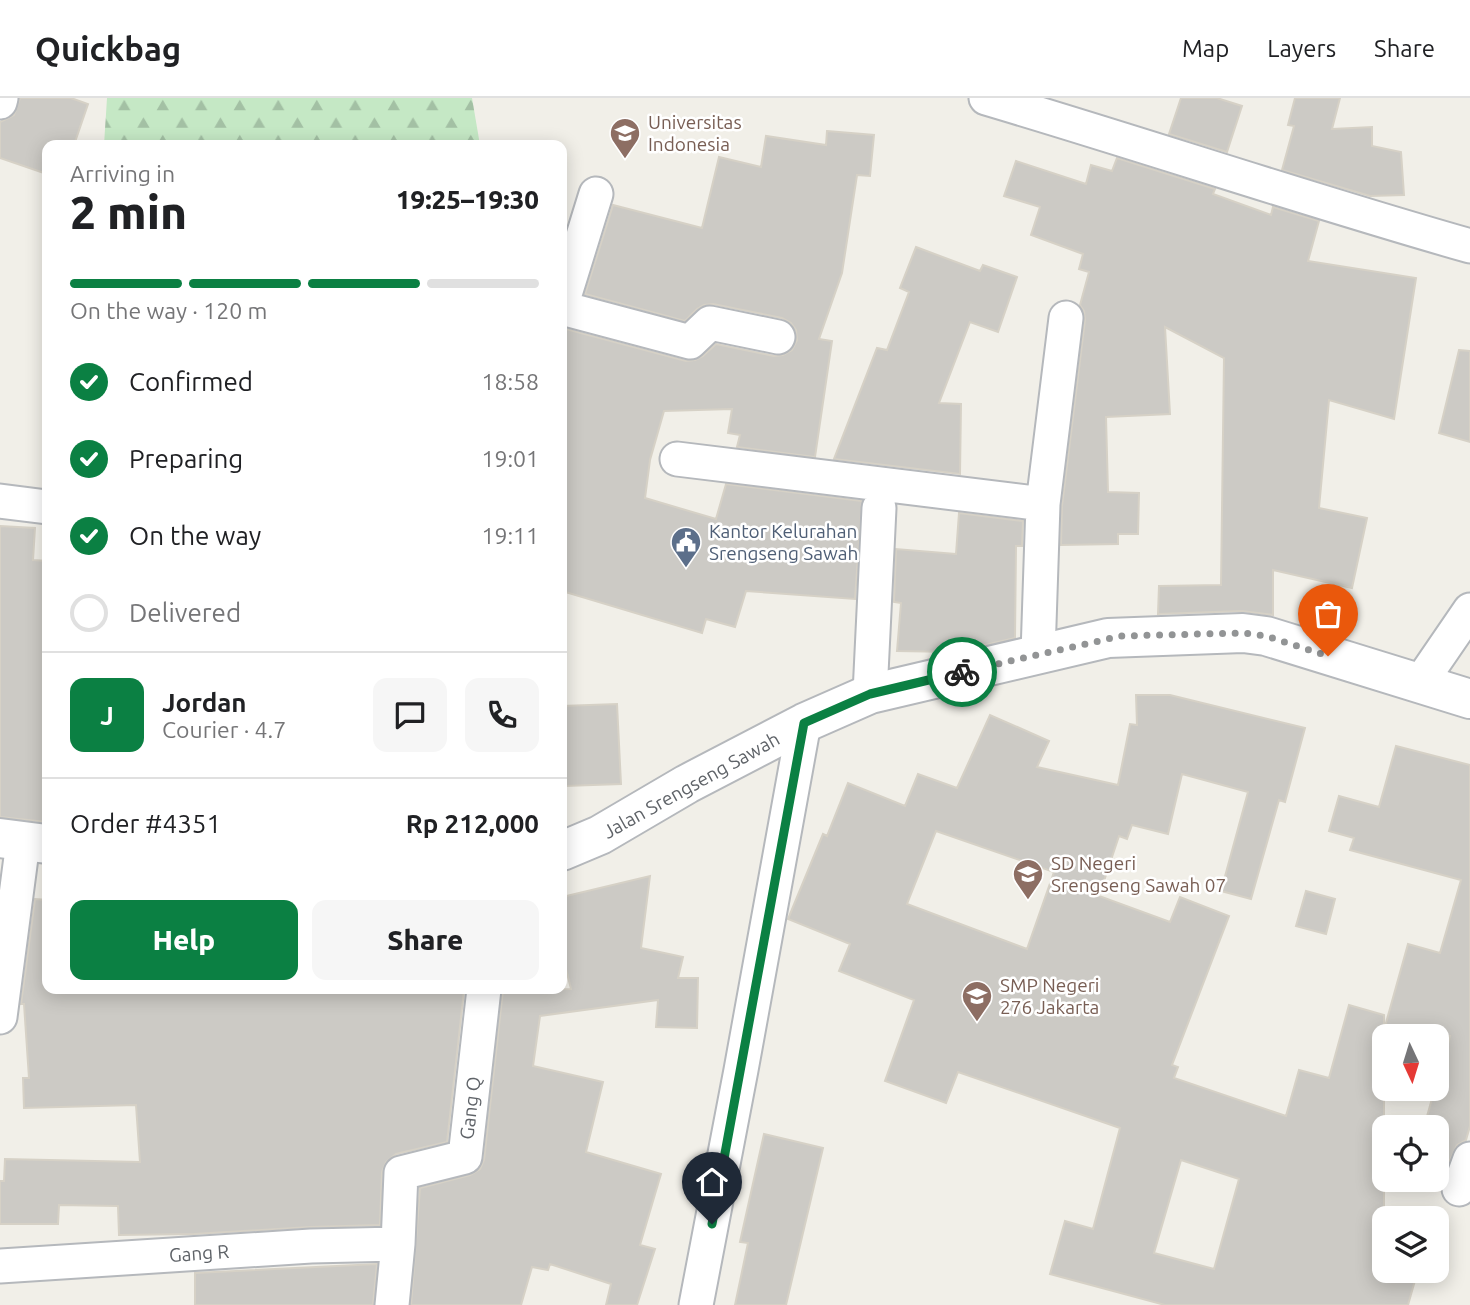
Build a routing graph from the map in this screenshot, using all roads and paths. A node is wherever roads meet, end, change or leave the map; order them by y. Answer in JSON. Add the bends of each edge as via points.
{"nodes":[{"id":1,"x":986,"y":98,"type":"edge"},
{"id":2,"x":596,"y":194,"type":"dead end"},
{"id":3,"x":1470,"y":246,"type":"edge"},
{"id":4,"x":567,"y":290,"type":"edge"},
{"id":5,"x":567,"y":307,"type":"edge"},
{"id":6,"x":1066,"y":318,"type":"dead end"},
{"id":7,"x":778,"y":337,"type":"dead end"},
{"id":8,"x":677,"y":459,"type":"dead end"},
{"id":9,"x":0,"y":501,"type":"edge"},
{"id":10,"x":1043,"y":504,"type":"junction"},
{"id":11,"x":42,"y":505,"type":"edge"},
{"id":12,"x":879,"y":508,"type":"dead end"},
{"id":13,"x":1470,"y":610,"type":"edge"},
{"id":14,"x":1038,"y":654,"type":"junction"},
{"id":15,"x":1420,"y":683,"type":"junction"},
{"id":16,"x":870,"y":694,"type":"junction"},
{"id":17,"x":1470,"y":699,"type":"edge"},
{"id":18,"x":804,"y":723,"type":"junction"},
{"id":19,"x":23,"y":842,"type":"edge"},
{"id":20,"x":567,"y":849,"type":"edge"},
{"id":21,"x":483,"y":994,"type":"edge"},
{"id":22,"x":0,"y":1017,"type":"edge"},
{"id":23,"x":398,"y":1244,"type":"junction"},
{"id":24,"x":0,"y":1266,"type":"edge"},
{"id":25,"x":392,"y":1305,"type":"edge"},
{"id":26,"x":695,"y":1305,"type":"edge"}],
"edges":[{"from":1,"to":3,"type":"street"},
{"from":2,"to":4,"type":"street"},
{"from":5,"to":7,"type":"street","via":[[690,342],[710,323]]},
{"from":6,"to":10,"type":"street"},
{"from":8,"to":10,"type":"street"},
{"from":9,"to":11,"type":"street"},
{"from":10,"to":14,"type":"street"},
{"from":12,"to":16,"type":"street"},
{"from":13,"to":15,"type":"street"},
{"from":14,"to":15,"type":"street","name":"Jalan Srengseng Sawah","via":[[1121,636],[1243,633]]},
{"from":14,"to":16,"type":"street","name":"Jalan Srengseng Sawah"},
{"from":15,"to":17,"type":"street","name":"Jalan Srengseng Sawah"},
{"from":16,"to":18,"type":"street","name":"Jalan Srengseng Sawah"},
{"from":18,"to":20,"type":"street","name":"Jalan Srengseng Sawah"},
{"from":18,"to":26,"type":"street"},
{"from":19,"to":22,"type":"street"},
{"from":21,"to":23,"type":"street","name":"Gang Q","via":[[465,1157],[401,1173]]},
{"from":23,"to":24,"type":"street","name":"Gang R"},
{"from":23,"to":25,"type":"street","name":"Gang Q"}]}
